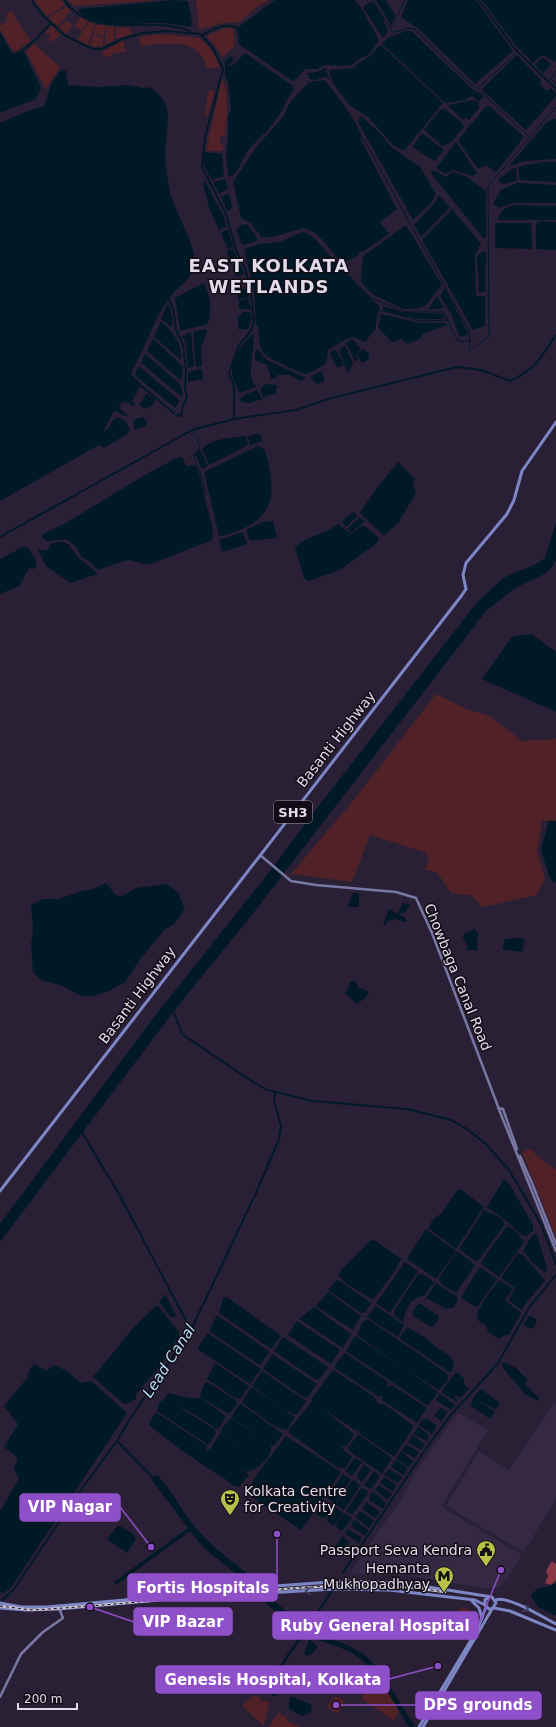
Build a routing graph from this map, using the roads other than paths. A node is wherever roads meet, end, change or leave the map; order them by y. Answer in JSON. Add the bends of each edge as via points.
{"nodes":[{"id":1,"x":556,"y":422,"type":"edge"},
{"id":2,"x":260,"y":855,"type":"junction"},
{"id":3,"x":498,"y":1108,"type":"junction"},
{"id":4,"x":0,"y":1191,"type":"edge"},
{"id":5,"x":556,"y":1244,"type":"edge"},
{"id":6,"x":556,"y":1251,"type":"edge"},
{"id":7,"x":489,"y":1597,"type":"junction"},
{"id":8,"x":496,"y":1600,"type":"junction"},
{"id":9,"x":472,"y":1601,"type":"junction"},
{"id":10,"x":2,"y":1604,"type":"edge"},
{"id":11,"x":485,"y":1606,"type":"junction"},
{"id":12,"x":59,"y":1607,"type":"junction"},
{"id":13,"x":1,"y":1608,"type":"edge"},
{"id":14,"x":493,"y":1608,"type":"junction"},
{"id":15,"x":21,"y":1609,"type":"junction"},
{"id":16,"x":482,"y":1620,"type":"junction"},
{"id":17,"x":556,"y":1624,"type":"edge"},
{"id":18,"x":556,"y":1630,"type":"edge"},
{"id":19,"x":0,"y":1697,"type":"edge"},
{"id":20,"x":419,"y":1727,"type":"edge"},
{"id":21,"x":423,"y":1727,"type":"edge"}],
"edges":[{"from":1,"to":2,"type":"main road","name":"Basanti Highway","number":"SH3","via":[[522,471],[507,514],[467,560],[463,569],[466,589],[462,595]]},
{"from":2,"to":3,"type":"main road","name":"Chowbaga Canal Road","via":[[291,880],[308,884],[396,892],[416,898],[432,933]]},
{"from":2,"to":4,"type":"main road","name":"Basanti Highway","number":"SH3"},
{"from":3,"to":5,"type":"main road","via":[[502,1109],[506,1116],[518,1153]]},
{"from":3,"to":6,"type":"main road"},
{"from":7,"to":8,"type":"main road"},
{"from":7,"to":11,"type":"main road","via":[[485,1600]]},
{"from":7,"to":12,"type":"main road","via":[[401,1583],[346,1581],[266,1586]]},
{"from":8,"to":14,"type":"main road"},
{"from":8,"to":17,"type":"main road","one_way":true,"via":[[502,1598]]},
{"from":9,"to":11,"type":"main road","via":[[475,1600]]},
{"from":9,"to":12,"type":"main road","one_way":true,"via":[[399,1591],[270,1591]]},
{"from":9,"to":16,"type":"main road","via":[[480,1610]]},
{"from":10,"to":15,"type":"main road"},
{"from":11,"to":14,"type":"main road"},
{"from":11,"to":16,"type":"main road"},
{"from":12,"to":15,"type":"main road"},
{"from":12,"to":19,"type":"main road","via":[[63,1618],[43,1632],[21,1654]]},
{"from":13,"to":15,"type":"main road"},
{"from":14,"to":18,"type":"main road","via":[[510,1611]]},
{"from":14,"to":21,"type":"main road"},
{"from":16,"to":20,"type":"main road"}]}
